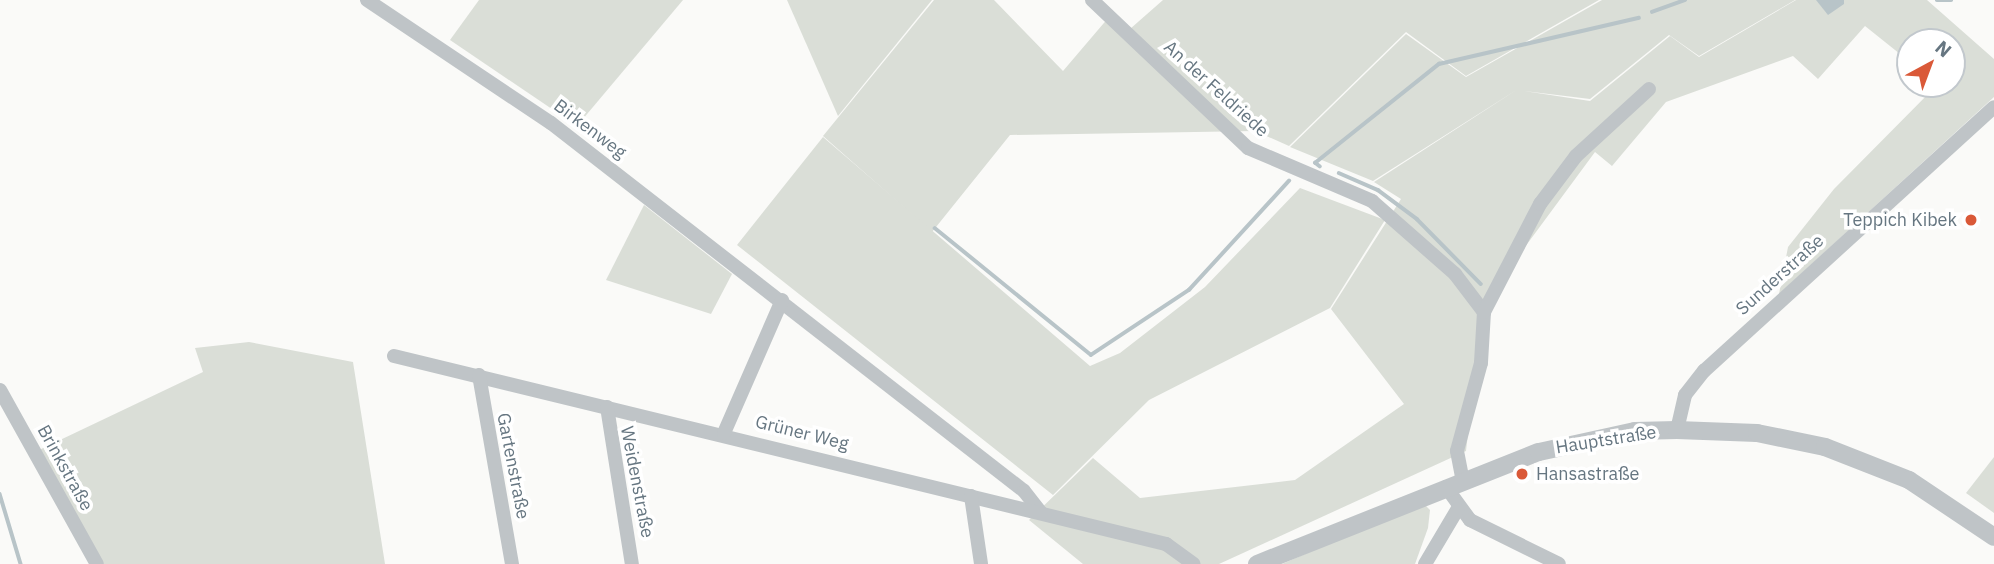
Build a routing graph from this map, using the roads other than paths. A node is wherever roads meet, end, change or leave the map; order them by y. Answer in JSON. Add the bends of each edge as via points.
{"nodes":[{"id":1,"x":367,"y":0,"type":"edge"},
{"id":2,"x":1092,"y":0,"type":"edge"},
{"id":3,"x":1649,"y":89,"type":"dead end"},
{"id":4,"x":1994,"y":107,"type":"edge"},
{"id":5,"x":782,"y":300,"type":"junction"},
{"id":6,"x":1484,"y":312,"type":"junction"},
{"id":7,"x":394,"y":356,"type":"dead end"},
{"id":8,"x":480,"y":375,"type":"junction"},
{"id":9,"x":0,"y":390,"type":"edge"},
{"id":10,"x":607,"y":407,"type":"junction"},
{"id":11,"x":1676,"y":430,"type":"junction"},
{"id":12,"x":724,"y":433,"type":"junction"},
{"id":13,"x":1455,"y":484,"type":"junction"},
{"id":14,"x":971,"y":496,"type":"junction"},
{"id":15,"x":1457,"y":510,"type":"junction"},
{"id":16,"x":1041,"y":513,"type":"junction"},
{"id":17,"x":1994,"y":537,"type":"edge"},
{"id":18,"x":97,"y":564,"type":"edge"},
{"id":19,"x":512,"y":564,"type":"edge"},
{"id":20,"x":632,"y":564,"type":"edge"},
{"id":21,"x":981,"y":564,"type":"edge"},
{"id":22,"x":1194,"y":564,"type":"edge"},
{"id":23,"x":1257,"y":564,"type":"edge"},
{"id":24,"x":1425,"y":564,"type":"edge"},
{"id":25,"x":1559,"y":564,"type":"edge"}],
"edges":[{"from":1,"to":5,"type":"street","name":"Birkenweg","via":[[551,123]]},
{"from":2,"to":6,"type":"street","name":"An der Feldriede","via":[[1248,148],[1372,201],[1402,223]]},
{"from":3,"to":6,"type":"street","via":[[1576,156],[1540,204]]},
{"from":4,"to":11,"type":"street","name":"Sunderstraße","via":[[1704,370],[1685,395]]},
{"from":5,"to":12,"type":"street"},
{"from":5,"to":16,"type":"street","name":"Birkenweg","via":[[1024,491]]},
{"from":6,"to":13,"type":"street","via":[[1480,363],[1457,451]]},
{"from":7,"to":8,"type":"street","name":"Grüner Weg"},
{"from":8,"to":10,"type":"street","name":"Grüner Weg"},
{"from":8,"to":19,"type":"street","name":"Gartenstraße"},
{"from":9,"to":18,"type":"street","name":"Brinkstraße"},
{"from":10,"to":12,"type":"street","name":"Grüner Weg"},
{"from":10,"to":20,"type":"street","name":"Weidenstraße"},
{"from":11,"to":13,"type":"street","name":"Hauptstraße","via":[[1579,441]]},
{"from":11,"to":17,"type":"street","name":"Hauptstraße","via":[[1757,432],[1825,447],[1909,480]]},
{"from":12,"to":14,"type":"street","name":"Grüner Weg"},
{"from":13,"to":15,"type":"street"},
{"from":13,"to":23,"type":"street","name":"Hauptstraße"},
{"from":14,"to":16,"type":"street","name":"Grüner Weg"},
{"from":14,"to":21,"type":"street"},
{"from":15,"to":24,"type":"street"},
{"from":15,"to":25,"type":"street"},
{"from":16,"to":22,"type":"street","name":"Grüner Weg","via":[[1166,544]]}]}
